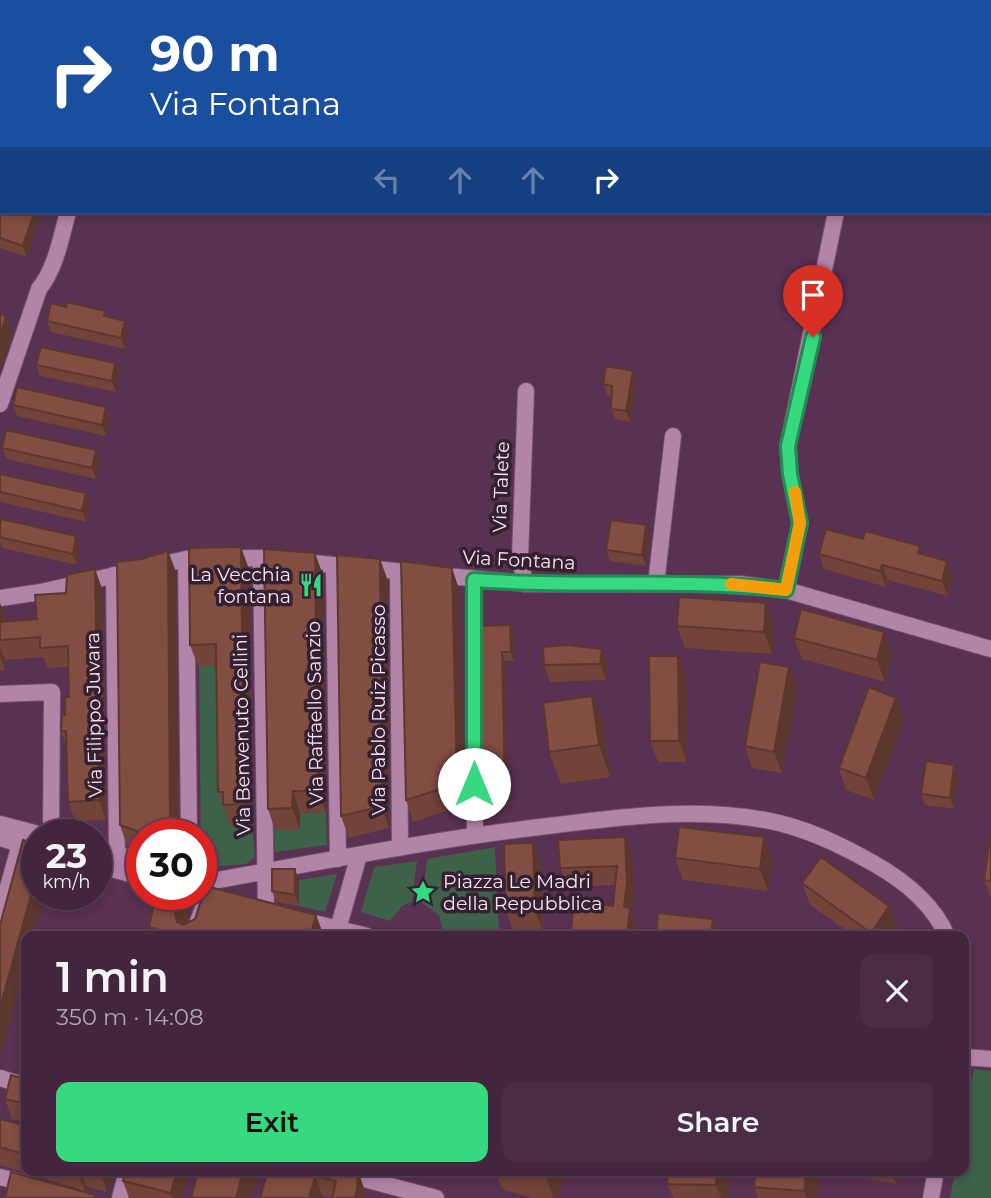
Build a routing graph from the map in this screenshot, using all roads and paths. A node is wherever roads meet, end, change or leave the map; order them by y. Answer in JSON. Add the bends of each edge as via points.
{"nodes":[{"id":1,"x":67,"y":214,"type":"edge"},
{"id":2,"x":836,"y":214,"type":"edge"},
{"id":3,"x":526,"y":391,"type":"dead end"},
{"id":4,"x":0,"y":404,"type":"edge"},
{"id":5,"x":673,"y":436,"type":"dead end"},
{"id":6,"x":261,"y":558,"type":"junction"},
{"id":7,"x":186,"y":559,"type":"junction"},
{"id":8,"x":334,"y":566,"type":"junction"},
{"id":9,"x":398,"y":572,"type":"junction"},
{"id":10,"x":114,"y":575,"type":"junction"},
{"id":11,"x":474,"y":580,"type":"junction"},
{"id":12,"x":525,"y":584,"type":"junction"},
{"id":13,"x":656,"y":584,"type":"junction"},
{"id":14,"x":786,"y":590,"type":"junction"},
{"id":15,"x":0,"y":598,"type":"edge"},
{"id":16,"x":991,"y":649,"type":"edge"},
{"id":17,"x":0,"y":694,"type":"edge"},
{"id":18,"x":51,"y":819,"type":"edge"},
{"id":19,"x":189,"y":819,"type":"edge"},
{"id":20,"x":0,"y":824,"type":"edge"},
{"id":21,"x":21,"y":830,"type":"edge"},
{"id":22,"x":475,"y":835,"type":"junction"},
{"id":23,"x":0,"y":838,"type":"edge"},
{"id":24,"x":20,"y":844,"type":"joint"},
{"id":25,"x":400,"y":848,"type":"junction"},
{"id":26,"x":112,"y":854,"type":"edge"},
{"id":27,"x":117,"y":855,"type":"junction"},
{"id":28,"x":359,"y":855,"type":"junction"},
{"id":29,"x":126,"y":857,"type":"edge"},
{"id":30,"x":338,"y":859,"type":"junction"},
{"id":31,"x":265,"y":872,"type":"junction"},
{"id":32,"x":217,"y":886,"type":"edge"},
{"id":33,"x":201,"y":910,"type":"edge"},
{"id":34,"x":0,"y":916,"type":"edge"},
{"id":35,"x":195,"y":931,"type":"edge"},
{"id":36,"x":334,"y":931,"type":"edge"},
{"id":37,"x":337,"y":931,"type":"edge"},
{"id":38,"x":945,"y":931,"type":"edge"},
{"id":39,"x":969,"y":1057,"type":"edge"},
{"id":40,"x":991,"y":1059,"type":"edge"},
{"id":41,"x":0,"y":1078,"type":"edge"},
{"id":42,"x":21,"y":1084,"type":"edge"},
{"id":43,"x":126,"y":1176,"type":"edge"},
{"id":44,"x":353,"y":1176,"type":"edge"},
{"id":45,"x":398,"y":1176,"type":"edge"},
{"id":46,"x":935,"y":1176,"type":"edge"},
{"id":47,"x":0,"y":1177,"type":"edge"},
{"id":48,"x":39,"y":1187,"type":"edge"},
{"id":49,"x":395,"y":1187,"type":"junction"},
{"id":50,"x":120,"y":1198,"type":"edge"},
{"id":51,"x":436,"y":1198,"type":"edge"},
{"id":52,"x":931,"y":1198,"type":"edge"}],
"edges":[{"from":1,"to":4,"type":"street"},
{"from":2,"to":14,"type":"street","via":[[788,446],[800,523]]},
{"from":3,"to":12,"type":"street","name":"Via Talete","via":[[520,558]]},
{"from":5,"to":13,"type":"street"},
{"from":6,"to":7,"type":"street","name":"Via Fontana"},
{"from":6,"to":8,"type":"street","name":"Via Fontana"},
{"from":6,"to":31,"type":"street","name":"Via Benvenuto Cellini"},
{"from":7,"to":10,"type":"street","name":"Via Fontana"},
{"from":7,"to":19,"type":"street"},
{"from":8,"to":9,"type":"street","name":"Via Fontana"},
{"from":8,"to":30,"type":"street","name":"Via Raffaello Sanzio"},
{"from":9,"to":11,"type":"street","name":"Via Fontana"},
{"from":9,"to":25,"type":"street","name":"Via Pablo Ruiz Picasso"},
{"from":10,"to":15,"type":"street","name":"Via Fontana"},
{"from":10,"to":27,"type":"street","name":"Via Filippo Juvara"},
{"from":11,"to":12,"type":"street","name":"Via Fontana"},
{"from":11,"to":22,"type":"street"},
{"from":12,"to":13,"type":"street","name":"Via Fontana"},
{"from":13,"to":14,"type":"street","name":"Via Fontana","via":[[740,584]]},
{"from":14,"to":16,"type":"street","name":"Via Fontana"},
{"from":17,"to":18,"type":"street","via":[[52,692]]},
{"from":20,"to":21,"type":"street"},
{"from":22,"to":25,"type":"street"},
{"from":22,"to":38,"type":"street","via":[[653,813],[711,813],[765,820],[842,846],[883,869],[917,894]]},
{"from":23,"to":24,"type":"street"},
{"from":24,"to":34,"type":"street"},
{"from":25,"to":28,"type":"street"},
{"from":26,"to":27,"type":"street"},
{"from":27,"to":29,"type":"street"},
{"from":28,"to":30,"type":"street"},
{"from":28,"to":37,"type":"street"},
{"from":30,"to":31,"type":"street"},
{"from":31,"to":32,"type":"street"},
{"from":31,"to":36,"type":"street","name":"Via Benvenuto Cellini","via":[[260,909]]},
{"from":33,"to":35,"type":"street"},
{"from":39,"to":40,"type":"street"},
{"from":41,"to":42,"type":"street"},
{"from":43,"to":50,"type":"street"},
{"from":44,"to":49,"type":"street"},
{"from":45,"to":49,"type":"street"},
{"from":46,"to":52,"type":"street"},
{"from":47,"to":48,"type":"street"},
{"from":49,"to":51,"type":"street"}]}
